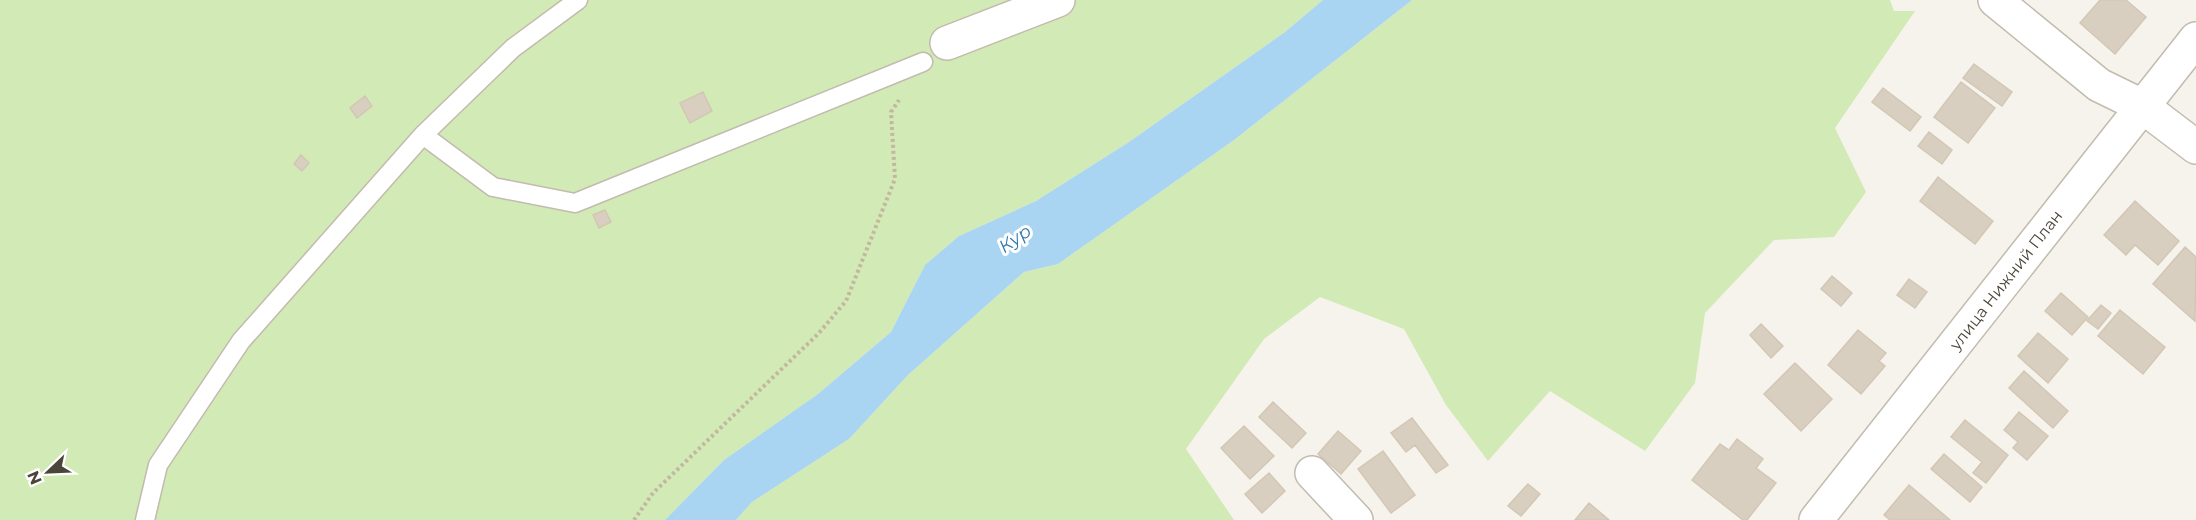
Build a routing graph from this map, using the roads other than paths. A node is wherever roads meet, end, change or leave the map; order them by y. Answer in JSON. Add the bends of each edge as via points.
{"nodes":[{"id":1,"x":578,"y":0,"type":"edge"},
{"id":2,"x":1058,"y":0,"type":"edge"},
{"id":3,"x":1995,"y":0,"type":"edge"},
{"id":4,"x":2196,"y":39,"type":"edge"},
{"id":5,"x":935,"y":53,"type":"joint"},
{"id":6,"x":2142,"y":106,"type":"junction"},
{"id":7,"x":423,"y":135,"type":"junction"},
{"id":8,"x":2196,"y":147,"type":"edge"},
{"id":9,"x":1312,"y":473,"type":"dead end"},
{"id":10,"x":145,"y":520,"type":"edge"},
{"id":11,"x":1356,"y":520,"type":"edge"},
{"id":12,"x":1816,"y":520,"type":"edge"}],
"edges":[{"from":1,"to":7,"type":"lane","via":[[513,48]]},
{"from":2,"to":5,"type":"street"},
{"from":3,"to":6,"type":"street","via":[[2098,85]]},
{"from":4,"to":6,"type":"street","name":"улица Нижний План"},
{"from":5,"to":7,"type":"lane","via":[[574,203],[493,187]]},
{"from":6,"to":8,"type":"street"},
{"from":6,"to":12,"type":"street","name":"улица Нижний План"},
{"from":7,"to":10,"type":"lane","via":[[241,341],[158,465]]},
{"from":9,"to":11,"type":"street"}]}
